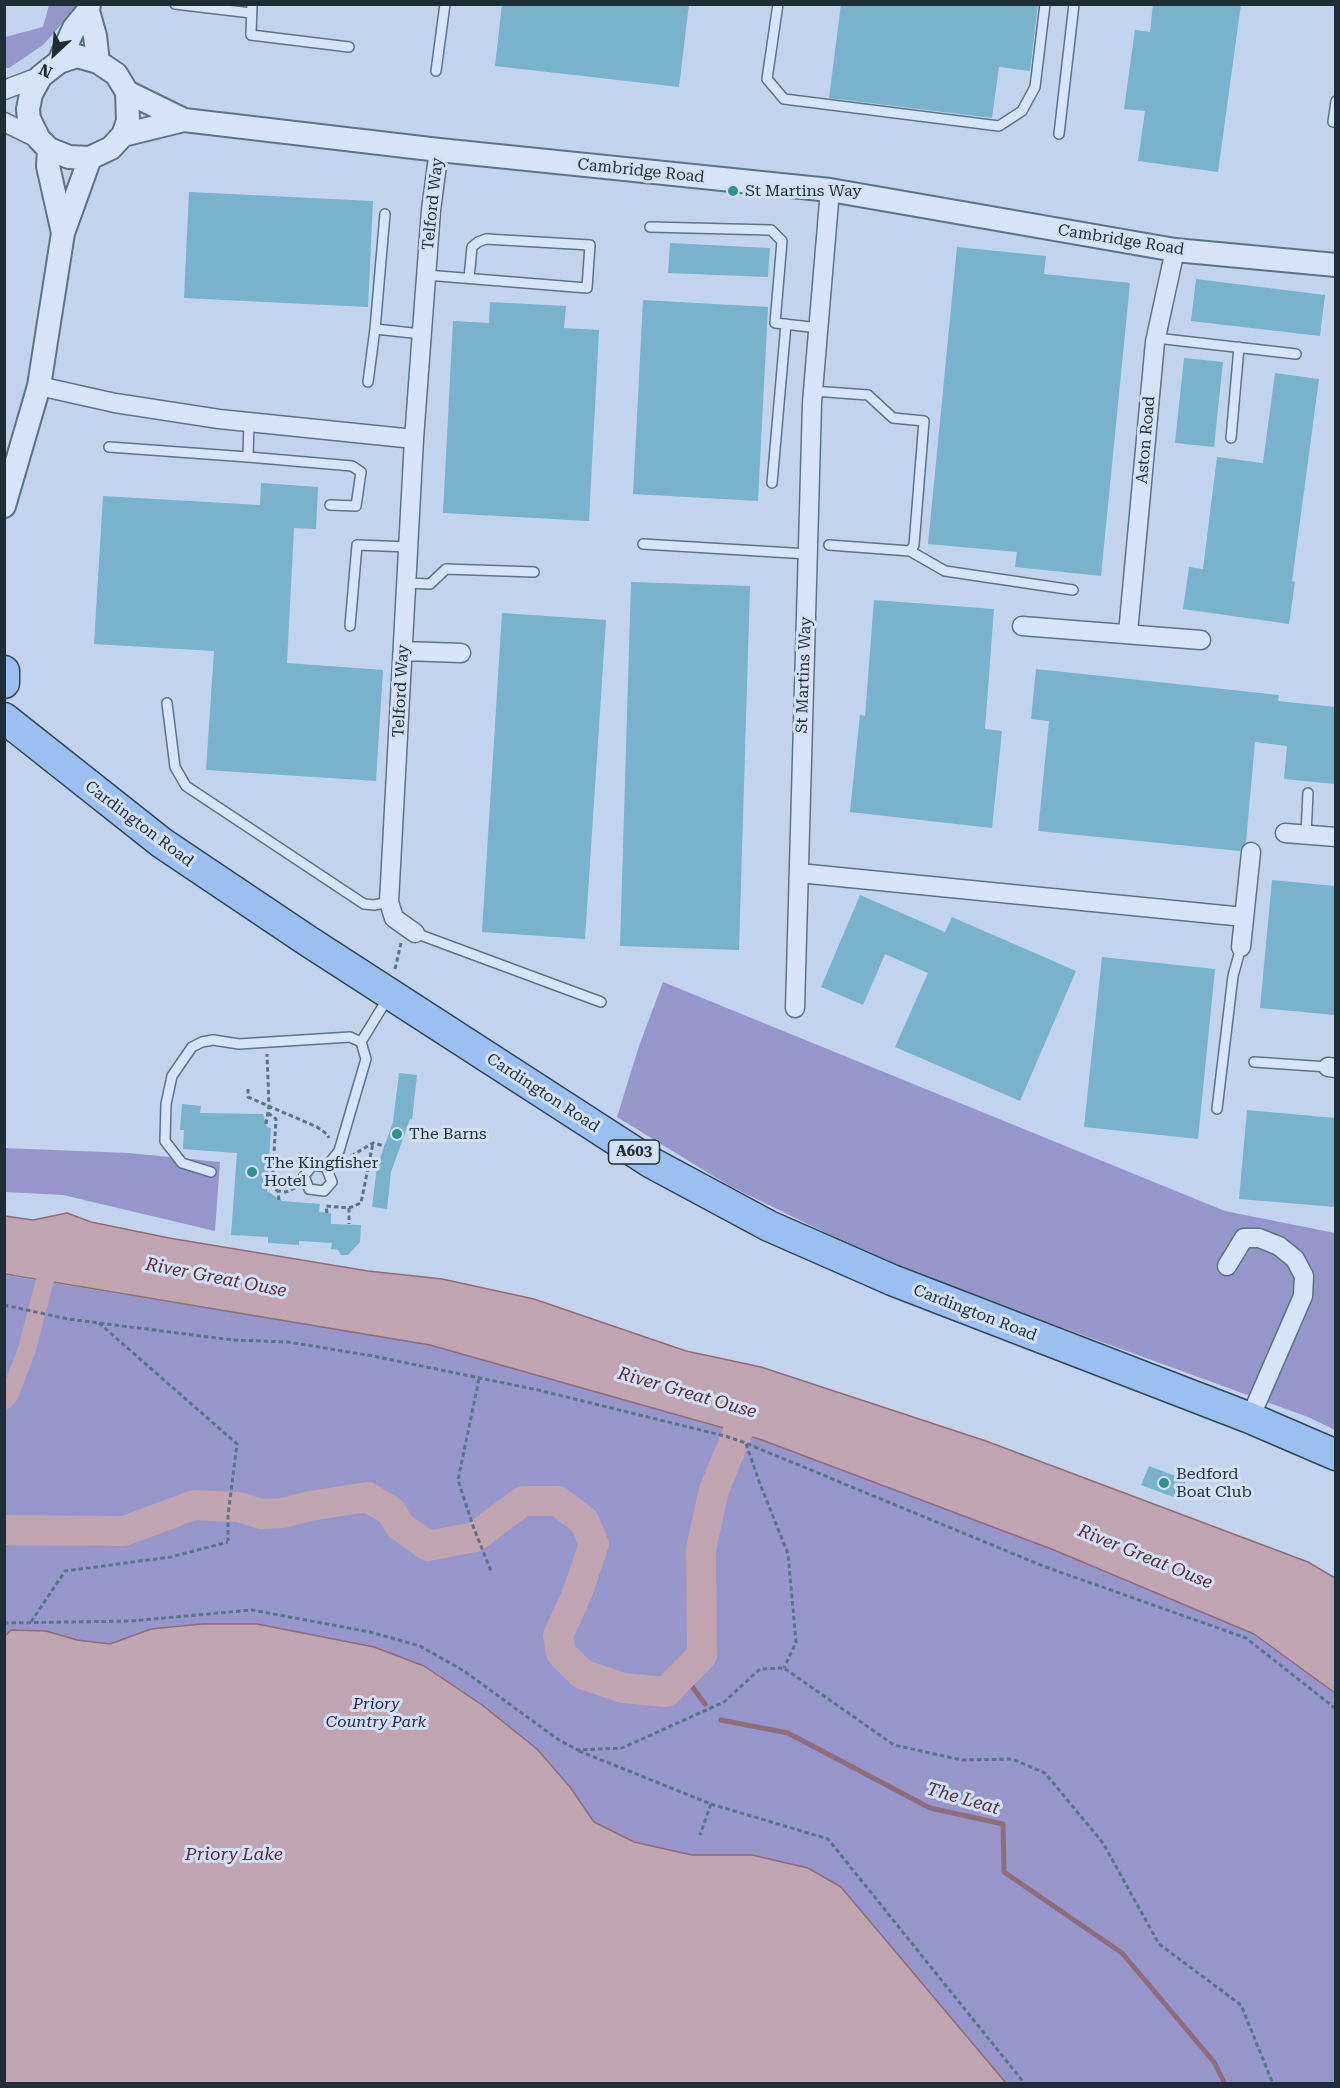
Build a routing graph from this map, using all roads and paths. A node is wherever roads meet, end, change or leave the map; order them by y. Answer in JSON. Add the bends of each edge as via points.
{"nodes":[{"id":1,"x":175,"y":4,"type":"edge"},
{"id":2,"x":445,"y":4,"type":"edge"},
{"id":3,"x":778,"y":4,"type":"edge"},
{"id":4,"x":1044,"y":4,"type":"edge"},
{"id":5,"x":1074,"y":4,"type":"edge"},
{"id":6,"x":89,"y":8,"type":"edge"},
{"id":7,"x":252,"y":9,"type":"edge"},
{"id":8,"x":349,"y":47,"type":"dead end"},
{"id":9,"x":98,"y":62,"type":"junction"},
{"id":10,"x":50,"y":69,"type":"junction"},
{"id":11,"x":436,"y":71,"type":"dead end"},
{"id":12,"x":4,"y":90,"type":"edge"},
{"id":13,"x":127,"y":92,"type":"junction"},
{"id":14,"x":1335,"y":101,"type":"edge"},
{"id":15,"x":184,"y":120,"type":"junction"},
{"id":16,"x":4,"y":122,"type":"edge"},
{"id":17,"x":1333,"y":122,"type":"dead end"},
{"id":18,"x":1059,"y":134,"type":"dead end"},
{"id":19,"x":123,"y":135,"type":"junction"},
{"id":20,"x":44,"y":144,"type":"junction"},
{"id":21,"x":439,"y":150,"type":"junction"},
{"id":22,"x":90,"y":158,"type":"junction"},
{"id":23,"x":830,"y":190,"type":"junction"},
{"id":24,"x":385,"y":214,"type":"dead end"},
{"id":25,"x":650,"y":227,"type":"dead end"},
{"id":26,"x":63,"y":232,"type":"junction"},
{"id":27,"x":1175,"y":250,"type":"junction"},
{"id":28,"x":1335,"y":265,"type":"edge"},
{"id":29,"x":426,"y":275,"type":"junction"},
{"id":30,"x":469,"y":278,"type":"junction"},
{"id":31,"x":786,"y":324,"type":"junction"},
{"id":32,"x":819,"y":328,"type":"junction"},
{"id":33,"x":375,"y":329,"type":"junction"},
{"id":34,"x":422,"y":334,"type":"junction"},
{"id":35,"x":1156,"y":338,"type":"junction"},
{"id":36,"x":1239,"y":347,"type":"junction"},
{"id":37,"x":1296,"y":354,"type":"dead end"},
{"id":38,"x":368,"y":382,"type":"dead end"},
{"id":39,"x":39,"y":386,"type":"junction"},
{"id":40,"x":813,"y":391,"type":"junction"},
{"id":41,"x":249,"y":422,"type":"junction"},
{"id":42,"x":1231,"y":438,"type":"dead end"},
{"id":43,"x":414,"y":439,"type":"junction"},
{"id":44,"x":109,"y":447,"type":"dead end"},
{"id":45,"x":248,"y":457,"type":"junction"},
{"id":46,"x":772,"y":483,"type":"dead end"},
{"id":47,"x":330,"y":505,"type":"dead end"},
{"id":48,"x":4,"y":506,"type":"edge"},
{"id":49,"x":643,"y":544,"type":"dead end"},
{"id":50,"x":829,"y":545,"type":"dead end"},
{"id":51,"x":409,"y":547,"type":"junction"},
{"id":52,"x":910,"y":551,"type":"junction"},
{"id":53,"x":808,"y":554,"type":"junction"},
{"id":54,"x":534,"y":572,"type":"dead end"},
{"id":55,"x":407,"y":583,"type":"junction"},
{"id":56,"x":1072,"y":590,"type":"dead end"},
{"id":57,"x":350,"y":626,"type":"dead end"},
{"id":58,"x":1022,"y":626,"type":"dead end"},
{"id":59,"x":1128,"y":633,"type":"junction"},
{"id":60,"x":1202,"y":640,"type":"dead end"},
{"id":61,"x":404,"y":651,"type":"junction"},
{"id":62,"x":461,"y":653,"type":"dead end"},
{"id":63,"x":4,"y":671,"type":"edge"},
{"id":64,"x":4,"y":683,"type":"edge"},
{"id":65,"x":167,"y":703,"type":"dead end"},
{"id":66,"x":4,"y":718,"type":"edge"},
{"id":67,"x":1308,"y":793,"type":"dead end"},
{"id":68,"x":1285,"y":832,"type":"dead end"},
{"id":69,"x":1306,"y":834,"type":"junction"},
{"id":70,"x":1335,"y":837,"type":"edge"},
{"id":71,"x":1251,"y":852,"type":"dead end"},
{"id":72,"x":799,"y":873,"type":"junction"},
{"id":73,"x":389,"y":902,"type":"junction"},
{"id":74,"x":1244,"y":917,"type":"junction"},
{"id":75,"x":410,"y":930,"type":"junction"},
{"id":76,"x":1241,"y":946,"type":"joint"},
{"id":77,"x":390,"y":994,"type":"junction"},
{"id":78,"x":601,"y":1002,"type":"dead end"},
{"id":79,"x":795,"y":1008,"type":"dead end"},
{"id":80,"x":266,"y":1041,"type":"junction"},
{"id":81,"x":361,"y":1042,"type":"junction"},
{"id":82,"x":1254,"y":1062,"type":"dead end"},
{"id":83,"x":1332,"y":1068,"type":"edge"},
{"id":84,"x":248,"y":1089,"type":"dead end"},
{"id":85,"x":269,"y":1106,"type":"junction"},
{"id":86,"x":1217,"y":1109,"type":"dead end"},
{"id":87,"x":267,"y":1113,"type":"junction"},
{"id":88,"x":266,"y":1124,"type":"dead end"},
{"id":89,"x":373,"y":1143,"type":"junction"},
{"id":90,"x":385,"y":1146,"type":"dead end"},
{"id":91,"x":334,"y":1160,"type":"junction"},
{"id":92,"x":326,"y":1167,"type":"junction"},
{"id":93,"x":211,"y":1172,"type":"dead end"},
{"id":94,"x":307,"y":1182,"type":"junction"},
{"id":95,"x":278,"y":1191,"type":"junction"},
{"id":96,"x":279,"y":1200,"type":"dead end"},
{"id":97,"x":349,"y":1208,"type":"junction"},
{"id":98,"x":327,"y":1213,"type":"dead end"},
{"id":99,"x":349,"y":1224,"type":"dead end"},
{"id":100,"x":1227,"y":1266,"type":"dead end"},
{"id":101,"x":4,"y":1305,"type":"edge"},
{"id":102,"x":98,"y":1322,"type":"junction"},
{"id":103,"x":479,"y":1378,"type":"junction"},
{"id":104,"x":1251,"y":1418,"type":"junction"},
{"id":105,"x":745,"y":1443,"type":"junction"},
{"id":106,"x":1335,"y":1455,"type":"edge"},
{"id":107,"x":491,"y":1571,"type":"dead end"},
{"id":108,"x":4,"y":1623,"type":"edge"},
{"id":109,"x":31,"y":1623,"type":"junction"},
{"id":110,"x":784,"y":1668,"type":"junction"},
{"id":111,"x":1335,"y":1709,"type":"edge"},
{"id":112,"x":578,"y":1750,"type":"junction"},
{"id":113,"x":711,"y":1804,"type":"junction"},
{"id":114,"x":700,"y":1835,"type":"dead end"},
{"id":115,"x":1026,"y":2084,"type":"edge"},
{"id":116,"x":1273,"y":2084,"type":"edge"}],
"edges":[{"from":1,"to":7,"type":"lane"},
{"from":2,"to":11,"type":"lane"},
{"from":3,"to":4,"type":"lane","via":[[767,79],[784,99],[999,126],[1022,111],[1035,87]]},
{"from":5,"to":18,"type":"lane"},
{"from":6,"to":9,"type":"street"},
{"from":6,"to":10,"type":"street"},
{"from":7,"to":8,"type":"lane","via":[[251,35]]},
{"from":9,"to":10,"type":"street","via":[[77,56]]},
{"from":9,"to":13,"type":"street","via":[[116,74]]},
{"from":10,"to":12,"type":"street"},
{"from":10,"to":20,"type":"street","via":[[31,94],[28,109],[29,119]]},
{"from":13,"to":15,"type":"street"},
{"from":13,"to":19,"type":"street","via":[[128,121]]},
{"from":14,"to":17,"type":"lane"},
{"from":15,"to":19,"type":"street","name":"Cambridge Road"},
{"from":15,"to":21,"type":"street","name":"Cambridge Road"},
{"from":16,"to":20,"type":"street"},
{"from":19,"to":22,"type":"street","via":[[111,148]]},
{"from":20,"to":22,"type":"street","via":[[69,158]]},
{"from":20,"to":26,"type":"street"},
{"from":21,"to":23,"type":"street","name":"Cambridge Road"},
{"from":21,"to":29,"type":"street","name":"Telford Way"},
{"from":22,"to":26,"type":"street"},
{"from":23,"to":27,"type":"street","name":"Cambridge Road"},
{"from":23,"to":32,"type":"street","name":"St Martins Way"},
{"from":24,"to":33,"type":"lane"},
{"from":25,"to":31,"type":"lane","via":[[771,230],[782,242],[775,323]]},
{"from":26,"to":39,"type":"street"},
{"from":27,"to":28,"type":"street","name":"Cambridge Road"},
{"from":27,"to":35,"type":"street","name":"Aston Road"},
{"from":29,"to":30,"type":"lane"},
{"from":29,"to":34,"type":"street","name":"Telford Way"},
{"from":30,"to":30,"type":"lane","via":[[587,288],[590,245],[486,239],[472,248]]},
{"from":31,"to":32,"type":"lane"},
{"from":31,"to":46,"type":"lane"},
{"from":32,"to":40,"type":"street","name":"St Martins Way"},
{"from":33,"to":34,"type":"lane"},
{"from":33,"to":38,"type":"lane"},
{"from":34,"to":43,"type":"street","name":"Telford Way"},
{"from":35,"to":36,"type":"lane"},
{"from":35,"to":59,"type":"street","name":"Aston Road"},
{"from":36,"to":37,"type":"lane"},
{"from":36,"to":42,"type":"lane"},
{"from":39,"to":41,"type":"street","via":[[115,403]]},
{"from":39,"to":48,"type":"street"},
{"from":40,"to":52,"type":"lane","via":[[868,395],[892,418],[924,421],[914,545]]},
{"from":40,"to":53,"type":"street","name":"St Martins Way"},
{"from":41,"to":43,"type":"street"},
{"from":41,"to":45,"type":"lane"},
{"from":43,"to":51,"type":"street","name":"Telford Way"},
{"from":44,"to":45,"type":"lane"},
{"from":45,"to":47,"type":"lane","via":[[352,466],[361,472],[356,506]]},
{"from":49,"to":53,"type":"lane"},
{"from":50,"to":52,"type":"lane"},
{"from":51,"to":55,"type":"street","name":"Telford Way"},
{"from":51,"to":57,"type":"lane","via":[[357,545]]},
{"from":52,"to":56,"type":"lane","via":[[945,571]]},
{"from":53,"to":72,"type":"street","name":"St Martins Way"},
{"from":54,"to":55,"type":"lane","via":[[446,570],[430,584]]},
{"from":55,"to":61,"type":"street","name":"Telford Way"},
{"from":58,"to":59,"type":"street"},
{"from":59,"to":60,"type":"street"},
{"from":61,"to":62,"type":"street"},
{"from":61,"to":73,"type":"street","name":"Telford Way"},
{"from":63,"to":64,"type":"main road"},
{"from":65,"to":73,"type":"lane","via":[[175,767],[186,786],[364,904]]},
{"from":66,"to":77,"type":"main road","name":"Cardington Road","number":"A603","via":[[162,843]]},
{"from":67,"to":69,"type":"lane"},
{"from":68,"to":69,"type":"street"},
{"from":69,"to":70,"type":"street"},
{"from":71,"to":74,"type":"street"},
{"from":72,"to":74,"type":"street"},
{"from":72,"to":79,"type":"street","name":"St Martins Way"},
{"from":73,"to":75,"type":"street","via":[[394,918]]},
{"from":74,"to":76,"type":"street"},
{"from":75,"to":77,"type":"path"},
{"from":75,"to":78,"type":"lane"},
{"from":76,"to":86,"type":"lane","via":[[1231,987]]},
{"from":77,"to":81,"type":"lane"},
{"from":77,"to":104,"type":"main road","name":"Cardington Road","number":"A603","via":[[650,1162],[769,1226],[892,1281]]},
{"from":80,"to":81,"type":"lane","via":[[350,1037]]},
{"from":80,"to":85,"type":"path"},
{"from":80,"to":93,"type":"lane","via":[[202,1042],[192,1047],[172,1076],[165,1141],[182,1162]]},
{"from":81,"to":91,"type":"lane","via":[[366,1059]]},
{"from":82,"to":83,"type":"lane"},
{"from":84,"to":85,"type":"path","via":[[248,1097]]},
{"from":85,"to":87,"type":"path"},
{"from":85,"to":91,"type":"path","via":[[327,1134]]},
{"from":87,"to":88,"type":"path"},
{"from":87,"to":95,"type":"path","via":[[276,1119],[272,1187]]},
{"from":89,"to":90,"type":"path"},
{"from":89,"to":91,"type":"path","via":[[341,1161]]},
{"from":89,"to":97,"type":"path","via":[[362,1203]]},
{"from":91,"to":92,"type":"lane"},
{"from":92,"to":94,"type":"lane","via":[[313,1165],[304,1176]]},
{"from":92,"to":94,"type":"lane","via":[[332,1182],[324,1191],[309,1189]]},
{"from":94,"to":95,"type":"path","via":[[285,1192]]},
{"from":95,"to":96,"type":"path"},
{"from":97,"to":98,"type":"path","via":[[326,1206]]},
{"from":97,"to":99,"type":"path"},
{"from":100,"to":104,"type":"street","via":[[1244,1238],[1259,1238],[1279,1246],[1295,1259],[1304,1276],[1303,1296]]},
{"from":101,"to":102,"type":"path"},
{"from":102,"to":103,"type":"path","via":[[232,1340],[288,1342]]},
{"from":102,"to":109,"type":"path","via":[[237,1444],[228,1515],[229,1541],[171,1557],[65,1571]]},
{"from":103,"to":105,"type":"path"},
{"from":103,"to":107,"type":"path","via":[[458,1480]]},
{"from":104,"to":106,"type":"main road","name":"Cardington Road","number":"A603"},
{"from":105,"to":110,"type":"path","via":[[788,1554],[796,1642]]},
{"from":105,"to":111,"type":"path","via":[[1042,1566],[1246,1638]]},
{"from":108,"to":109,"type":"path"},
{"from":109,"to":112,"type":"path","via":[[131,1621],[252,1610],[370,1632],[420,1646],[464,1671]]},
{"from":110,"to":112,"type":"path","via":[[760,1669],[724,1702],[622,1748]]},
{"from":110,"to":116,"type":"path","via":[[894,1746],[962,1760],[1012,1759],[1045,1773],[1103,1843],[1159,1944],[1241,2005]]},
{"from":112,"to":113,"type":"path"},
{"from":113,"to":114,"type":"path"},
{"from":113,"to":115,"type":"path","via":[[828,1839]]}]}
